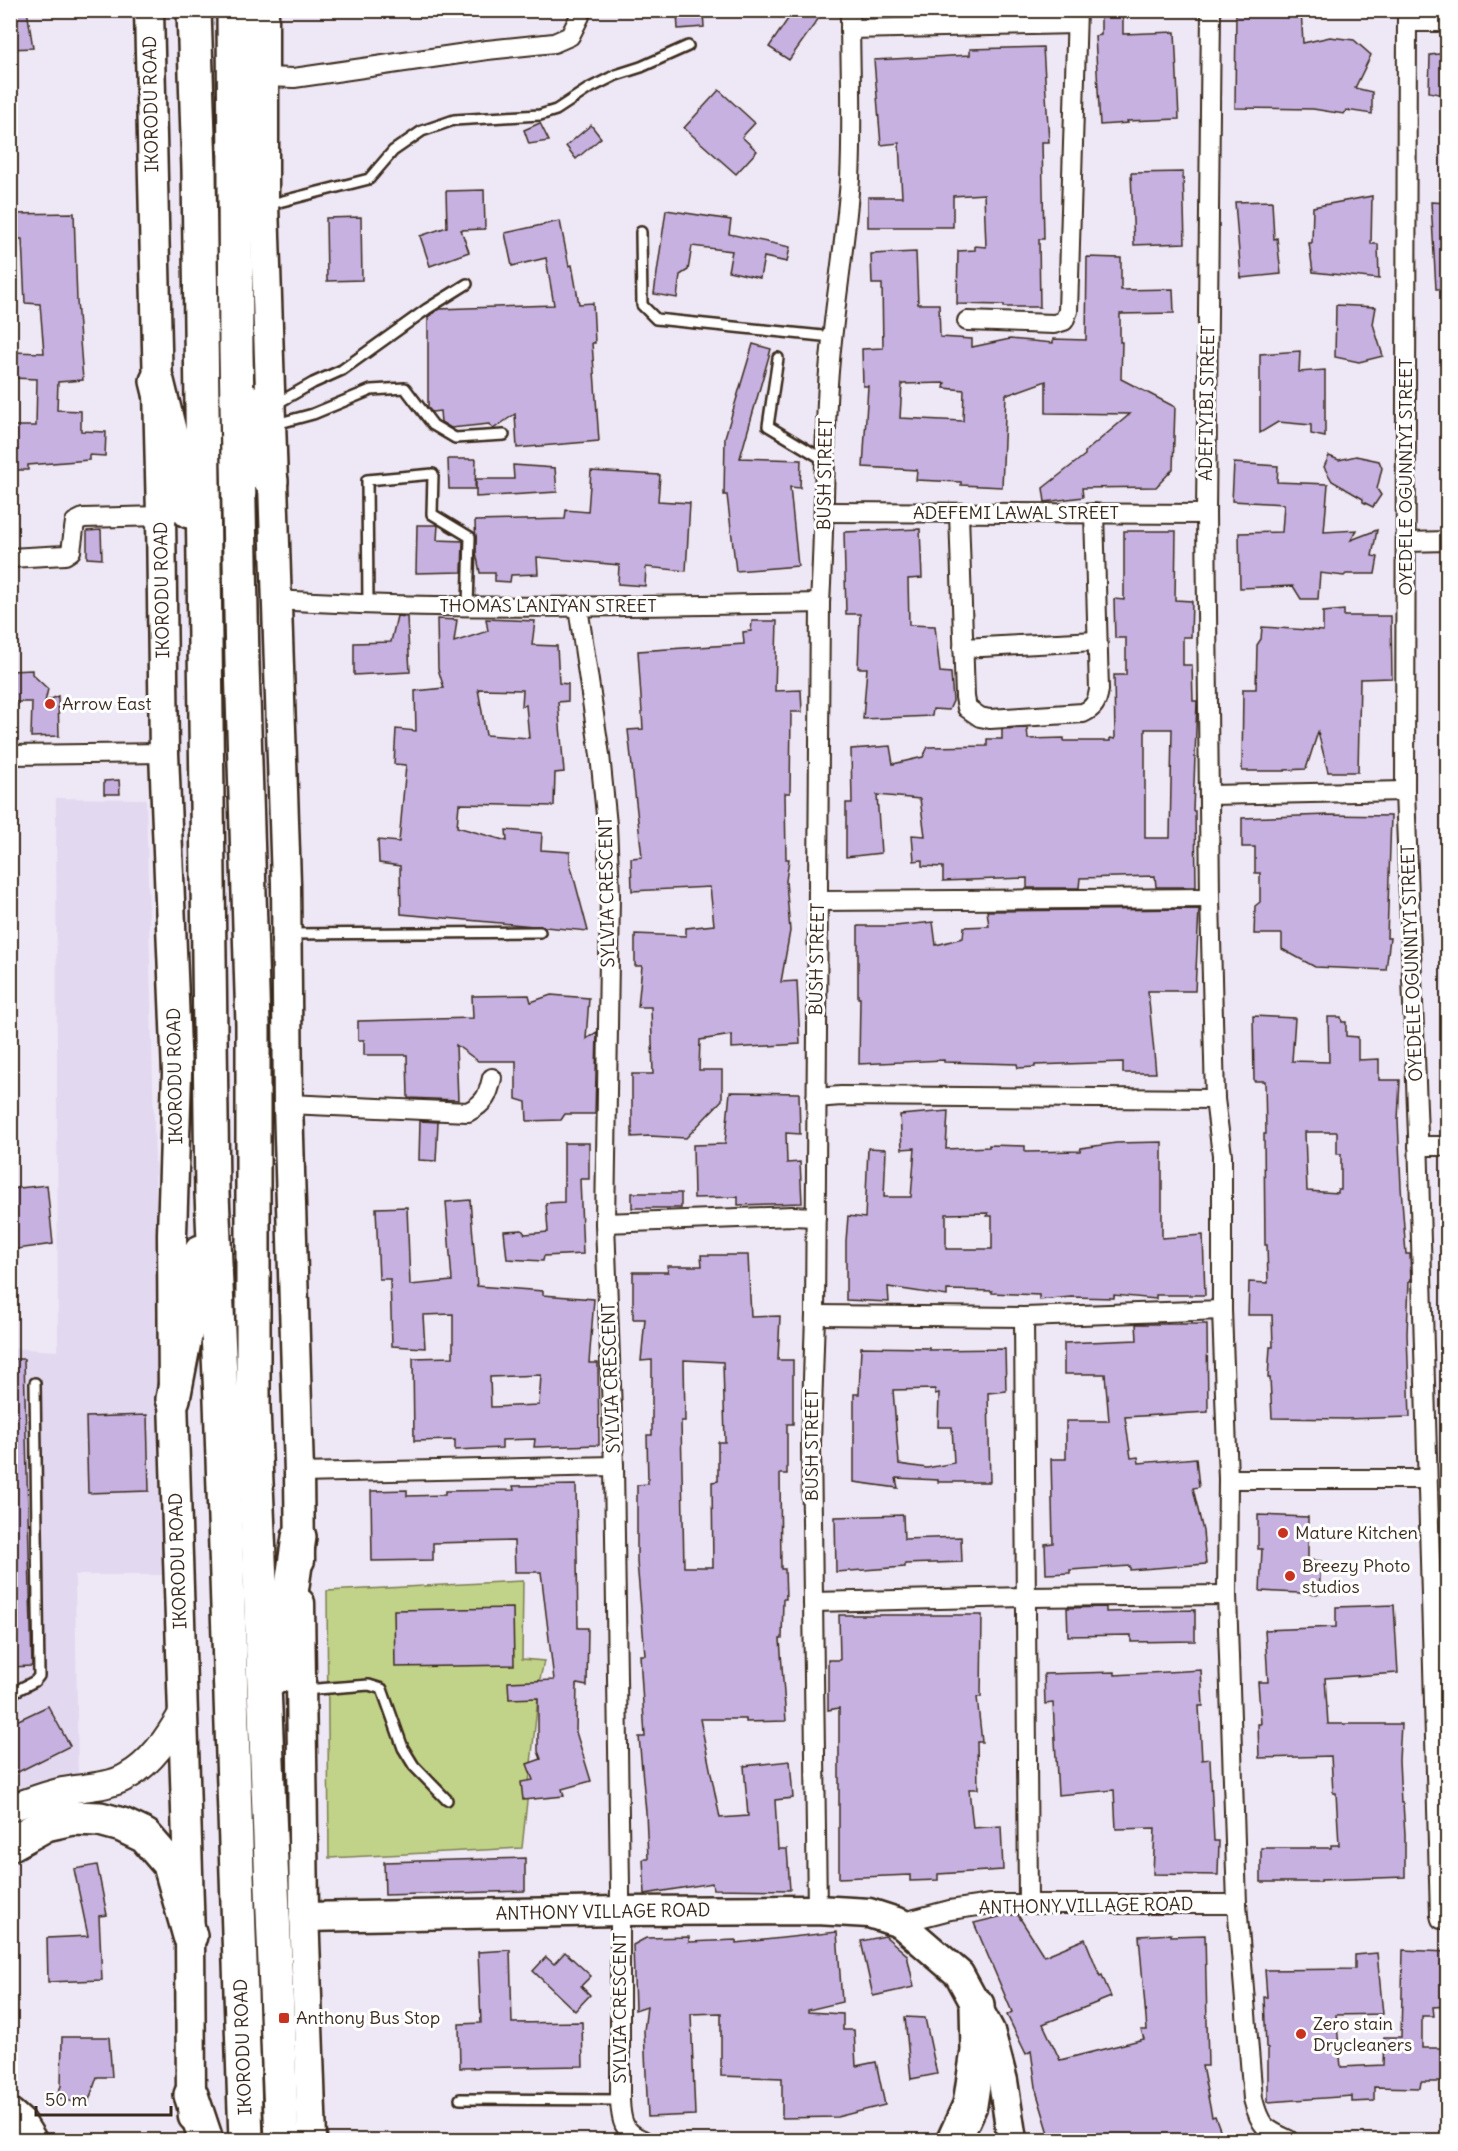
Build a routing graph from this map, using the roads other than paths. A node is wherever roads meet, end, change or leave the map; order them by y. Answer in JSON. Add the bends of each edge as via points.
{"nodes":[{"id":1,"x":149,"y":10,"type":"edge"},
{"id":2,"x":194,"y":10,"type":"edge"},
{"id":3,"x":234,"y":10,"type":"edge"},
{"id":4,"x":264,"y":10,"type":"edge"},
{"id":5,"x":580,"y":10,"type":"edge"},
{"id":6,"x":850,"y":10,"type":"edge"},
{"id":7,"x":1211,"y":10,"type":"edge"},
{"id":8,"x":1407,"y":16,"type":"edge"},
{"id":9,"x":1077,"y":17,"type":"edge"},
{"id":10,"x":1448,"y":22,"type":"edge"},
{"id":11,"x":850,"y":29,"type":"junction"},
{"id":12,"x":688,"y":46,"type":"dead end"},
{"id":13,"x":263,"y":77,"type":"junction"},
{"id":14,"x":264,"y":205,"type":"junction"},
{"id":15,"x":641,"y":232,"type":"dead end"},
{"id":16,"x":467,"y":284,"type":"dead end"},
{"id":17,"x":967,"y":321,"type":"dead end"},
{"id":18,"x":832,"y":337,"type":"junction"},
{"id":19,"x":236,"y":352,"type":"junction"},
{"id":20,"x":778,"y":358,"type":"dead end"},
{"id":21,"x":157,"y":381,"type":"junction"},
{"id":22,"x":271,"y":416,"type":"junction"},
{"id":23,"x":504,"y":435,"type":"dead end"},
{"id":24,"x":826,"y":461,"type":"junction"},
{"id":25,"x":272,"y":481,"type":"junction"},
{"id":26,"x":825,"y":512,"type":"junction"},
{"id":27,"x":959,"y":513,"type":"junction"},
{"id":28,"x":1094,"y":513,"type":"junction"},
{"id":29,"x":1206,"y":514,"type":"junction"},
{"id":30,"x":161,"y":516,"type":"junction"},
{"id":31,"x":1448,"y":541,"type":"edge"},
{"id":32,"x":1406,"y":542,"type":"junction"},
{"id":33,"x":10,"y":558,"type":"edge"},
{"id":34,"x":202,"y":564,"type":"junction"},
{"id":35,"x":276,"y":600,"type":"junction"},
{"id":36,"x":820,"y":603,"type":"junction"},
{"id":37,"x":368,"y":604,"type":"junction"},
{"id":38,"x":468,"y":607,"type":"junction"},
{"id":39,"x":578,"y":607,"type":"junction"},
{"id":40,"x":1096,"y":641,"type":"junction"},
{"id":41,"x":963,"y":648,"type":"junction"},
{"id":42,"x":164,"y":753,"type":"junction"},
{"id":43,"x":10,"y":755,"type":"edge"},
{"id":44,"x":1406,"y":791,"type":"junction"},
{"id":45,"x":1210,"y":795,"type":"junction"},
{"id":46,"x":1210,"y":898,"type":"junction"},
{"id":47,"x":818,"y":901,"type":"junction"},
{"id":48,"x":540,"y":932,"type":"dead end"},
{"id":49,"x":285,"y":934,"type":"junction"},
{"id":50,"x":492,"y":1078,"type":"dead end"},
{"id":51,"x":816,"y":1098,"type":"junction"},
{"id":52,"x":1215,"y":1099,"type":"junction"},
{"id":53,"x":288,"y":1104,"type":"junction"},
{"id":54,"x":1418,"y":1146,"type":"junction"},
{"id":55,"x":1448,"y":1146,"type":"edge"},
{"id":56,"x":212,"y":1194,"type":"junction"},
{"id":57,"x":816,"y":1217,"type":"junction"},
{"id":58,"x":605,"y":1223,"type":"junction"},
{"id":59,"x":1222,"y":1310,"type":"junction"},
{"id":60,"x":815,"y":1315,"type":"junction"},
{"id":61,"x":1024,"y":1317,"type":"junction"},
{"id":62,"x":35,"y":1383,"type":"dead end"},
{"id":63,"x":173,"y":1399,"type":"junction"},
{"id":64,"x":614,"y":1466,"type":"junction"},
{"id":65,"x":299,"y":1473,"type":"junction"},
{"id":66,"x":1228,"y":1479,"type":"junction"},
{"id":67,"x":1427,"y":1479,"type":"junction"},
{"id":68,"x":299,"y":1537,"type":"junction"},
{"id":69,"x":1227,"y":1595,"type":"junction"},
{"id":70,"x":1026,"y":1597,"type":"junction"},
{"id":71,"x":813,"y":1602,"type":"junction"},
{"id":72,"x":301,"y":1690,"type":"junction"},
{"id":73,"x":10,"y":1695,"type":"edge"},
{"id":74,"x":183,"y":1712,"type":"junction"},
{"id":75,"x":268,"y":1773,"type":"junction"},
{"id":76,"x":447,"y":1800,"type":"dead end"},
{"id":77,"x":10,"y":1808,"type":"edge"},
{"id":78,"x":10,"y":1844,"type":"edge"},
{"id":79,"x":1028,"y":1904,"type":"junction"},
{"id":80,"x":1237,"y":1904,"type":"junction"},
{"id":81,"x":817,"y":1910,"type":"junction"},
{"id":82,"x":620,"y":1911,"type":"junction"},
{"id":83,"x":304,"y":1917,"type":"junction"},
{"id":84,"x":1444,"y":1917,"type":"edge"},
{"id":85,"x":900,"y":1923,"type":"junction"},
{"id":86,"x":190,"y":1936,"type":"junction"},
{"id":87,"x":977,"y":2005,"type":"junction"},
{"id":88,"x":191,"y":2095,"type":"junction"},
{"id":89,"x":460,"y":2099,"type":"dead end"},
{"id":90,"x":620,"y":2100,"type":"junction"},
{"id":91,"x":10,"y":2116,"type":"edge"},
{"id":92,"x":29,"y":2140,"type":"edge"},
{"id":93,"x":196,"y":2140,"type":"edge"},
{"id":94,"x":206,"y":2140,"type":"edge"},
{"id":95,"x":246,"y":2140,"type":"edge"},
{"id":96,"x":282,"y":2140,"type":"edge"},
{"id":97,"x":312,"y":2140,"type":"edge"},
{"id":98,"x":644,"y":2140,"type":"edge"},
{"id":99,"x":937,"y":2140,"type":"edge"},
{"id":100,"x":954,"y":2140,"type":"edge"},
{"id":101,"x":1012,"y":2140,"type":"edge"},
{"id":102,"x":1289,"y":2140,"type":"edge"}],
"edges":[{"from":1,"to":21,"type":"main road","name":"IKORODU ROAD"},
{"from":2,"to":34,"type":"highway","name":"IKORODU ROAD"},
{"from":3,"to":19,"type":"highway","name":"IKORODU ROAD"},
{"from":4,"to":13,"type":"main road"},
{"from":5,"to":13,"type":"street","via":[[570,36],[554,43],[294,78]]},
{"from":6,"to":11,"type":"street","name":"BUSH STREET"},
{"from":7,"to":29,"type":"street","name":"ADEFIYIBI STREET"},
{"from":8,"to":10,"type":"street"},
{"from":8,"to":32,"type":"street","name":"OYEDELE OGUNNIYI STREET"},
{"from":9,"to":11,"type":"street"},
{"from":9,"to":17,"type":"street","via":[[1068,311],[1064,321],[1054,324]]},
{"from":11,"to":18,"type":"street","name":"BUSH STREET","via":[[850,180]]},
{"from":12,"to":14,"type":"lane","via":[[606,80],[556,110],[540,115],[454,120],[422,131],[393,152],[369,179]]},
{"from":13,"to":14,"type":"main road"},
{"from":14,"to":22,"type":"main road"},
{"from":15,"to":18,"type":"lane","via":[[642,305],[656,319]]},
{"from":16,"to":22,"type":"lane","via":[[342,370],[313,383]]},
{"from":18,"to":24,"type":"street","name":"BUSH STREET"},
{"from":19,"to":25,"type":"highway"},
{"from":19,"to":75,"type":"highway","name":"IKORODU ROAD","via":[[253,1025],[253,1407]]},
{"from":20,"to":24,"type":"lane","via":[[768,426]]},
{"from":21,"to":30,"type":"main road","name":"IKORODU ROAD"},
{"from":21,"to":34,"type":"highway"},
{"from":22,"to":23,"type":"lane","via":[[312,414],[371,390],[405,388],[433,425],[455,438]]},
{"from":22,"to":25,"type":"main road"},
{"from":24,"to":26,"type":"street","name":"BUSH STREET"},
{"from":25,"to":35,"type":"main road"},
{"from":26,"to":27,"type":"street","name":"ADEFEMI LAWAL STREET"},
{"from":26,"to":36,"type":"street","name":"BUSH STREET"},
{"from":27,"to":28,"type":"street","name":"ADEFEMI LAWAL STREET"},
{"from":27,"to":41,"type":"street"},
{"from":28,"to":29,"type":"street","name":"ADEFEMI LAWAL STREET"},
{"from":28,"to":40,"type":"street"},
{"from":29,"to":45,"type":"street","name":"ADEFIYIBI STREET"},
{"from":30,"to":33,"type":"street","via":[[82,518],[75,522],[71,551],[65,555]]},
{"from":30,"to":42,"type":"main road","name":"IKORODU ROAD"},
{"from":31,"to":32,"type":"street"},
{"from":32,"to":44,"type":"street","name":"OYEDELE OGUNNIYI STREET"},
{"from":34,"to":56,"type":"highway","name":"IKORODU ROAD"},
{"from":35,"to":37,"type":"street","name":"THOMAS LANIYAN STREET"},
{"from":35,"to":49,"type":"main road"},
{"from":36,"to":39,"type":"street","name":"THOMAS LANIYAN STREET"},
{"from":36,"to":47,"type":"street","name":"BUSH STREET"},
{"from":37,"to":38,"type":"street","name":"THOMAS LANIYAN STREET"},
{"from":37,"to":38,"type":"lane","via":[[367,480],[433,474],[432,514],[470,537]]},
{"from":38,"to":39,"type":"street","name":"THOMAS LANIYAN STREET"},
{"from":39,"to":58,"type":"street","name":"SYLVIA CRESCENT","via":[[607,825],[610,895]]},
{"from":40,"to":41,"type":"street"},
{"from":40,"to":41,"type":"street","via":[[1099,690],[1091,710],[1083,714],[990,720],[967,708]]},
{"from":42,"to":43,"type":"street"},
{"from":42,"to":63,"type":"main road","name":"IKORODU ROAD","via":[[177,1072],[172,1234]]},
{"from":44,"to":45,"type":"street"},
{"from":44,"to":54,"type":"street","name":"OYEDELE OGUNNIYI STREET"},
{"from":45,"to":46,"type":"street","name":"ADEFIYIBI STREET"},
{"from":46,"to":47,"type":"street"},
{"from":46,"to":52,"type":"street","name":"ADEFIYIBI STREET"},
{"from":47,"to":51,"type":"street","name":"BUSH STREET"},
{"from":48,"to":49,"type":"lane"},
{"from":49,"to":53,"type":"main road"},
{"from":50,"to":53,"type":"street","via":[[488,1097],[468,1112]]},
{"from":51,"to":52,"type":"street"},
{"from":51,"to":57,"type":"street","name":"BUSH STREET"},
{"from":52,"to":59,"type":"street","name":"ADEFIYIBI STREET","via":[[1222,1155]]},
{"from":53,"to":65,"type":"main road"},
{"from":54,"to":55,"type":"street"},
{"from":54,"to":67,"type":"street","name":"OYEDELE OGUNNIYI STREET"},
{"from":56,"to":63,"type":"highway"},
{"from":56,"to":95,"type":"highway","name":"IKORODU ROAD"},
{"from":57,"to":58,"type":"street"},
{"from":57,"to":60,"type":"street","name":"BUSH STREET"},
{"from":58,"to":64,"type":"street","name":"SYLVIA CRESCENT"},
{"from":59,"to":61,"type":"street"},
{"from":59,"to":66,"type":"street","name":"ADEFIYIBI STREET"},
{"from":60,"to":61,"type":"street"},
{"from":60,"to":71,"type":"street","name":"BUSH STREET","via":[[811,1443]]},
{"from":61,"to":70,"type":"street"},
{"from":62,"to":73,"type":"lane","via":[[39,1676]]},
{"from":63,"to":74,"type":"main road","name":"IKORODU ROAD"},
{"from":64,"to":65,"type":"street"},
{"from":64,"to":82,"type":"street","name":"SYLVIA CRESCENT"},
{"from":65,"to":68,"type":"main road"},
{"from":66,"to":67,"type":"street"},
{"from":66,"to":69,"type":"street","name":"ADEFIYIBI STREET"},
{"from":67,"to":84,"type":"street","name":"OYEDELE OGUNNIYI STREET"},
{"from":68,"to":72,"type":"main road"},
{"from":68,"to":75,"type":"highway"},
{"from":69,"to":70,"type":"street"},
{"from":69,"to":80,"type":"street","name":"ADEFIYIBI STREET"},
{"from":70,"to":71,"type":"street"},
{"from":70,"to":79,"type":"street"},
{"from":71,"to":81,"type":"street","name":"BUSH STREET"},
{"from":72,"to":76,"type":"lane","via":[[369,1685],[382,1689],[403,1748],[414,1766]]},
{"from":72,"to":83,"type":"main road"},
{"from":74,"to":77,"type":"main road","via":[[156,1753],[126,1777]]},
{"from":74,"to":86,"type":"main road","name":"IKORODU ROAD"},
{"from":75,"to":96,"type":"highway","name":"IKORODU ROAD"},
{"from":78,"to":86,"type":"highway","via":[[46,1824],[73,1818],[100,1819],[144,1836],[170,1865]]},
{"from":79,"to":80,"type":"street","name":"ANTHONY VILLAGE ROAD"},
{"from":79,"to":85,"type":"street","name":"ANTHONY VILLAGE ROAD","via":[[950,1910]]},
{"from":80,"to":102,"type":"street","name":"ADEFIYIBI STREET","via":[[1253,2099],[1258,2120]]},
{"from":81,"to":82,"type":"main road","name":"ANTHONY VILLAGE ROAD"},
{"from":81,"to":85,"type":"main road","name":"ANTHONY VILLAGE ROAD","via":[[869,1913]]},
{"from":82,"to":83,"type":"main road","name":"ANTHONY VILLAGE ROAD"},
{"from":82,"to":90,"type":"street","name":"SYLVIA CRESCENT"},
{"from":83,"to":97,"type":"main road"},
{"from":85,"to":87,"type":"main road","name":"ANTHONY VILLAGE ROAD","via":[[959,1974]]},
{"from":86,"to":88,"type":"main road","name":"IKORODU ROAD"},
{"from":87,"to":100,"type":"highway","via":[[978,2051],[970,2105]]},
{"from":87,"to":101,"type":"main road","name":"ANTHONY VILLAGE ROAD","via":[[993,2041]]},
{"from":88,"to":93,"type":"main road","name":"IKORODU ROAD"},
{"from":88,"to":94,"type":"highway"},
{"from":89,"to":90,"type":"lane"},
{"from":90,"to":98,"type":"street","name":"SYLVIA CRESCENT","via":[[621,2118],[630,2135]]},
{"from":91,"to":92,"type":"highway"},
{"from":99,"to":100,"type":"street"}]}
